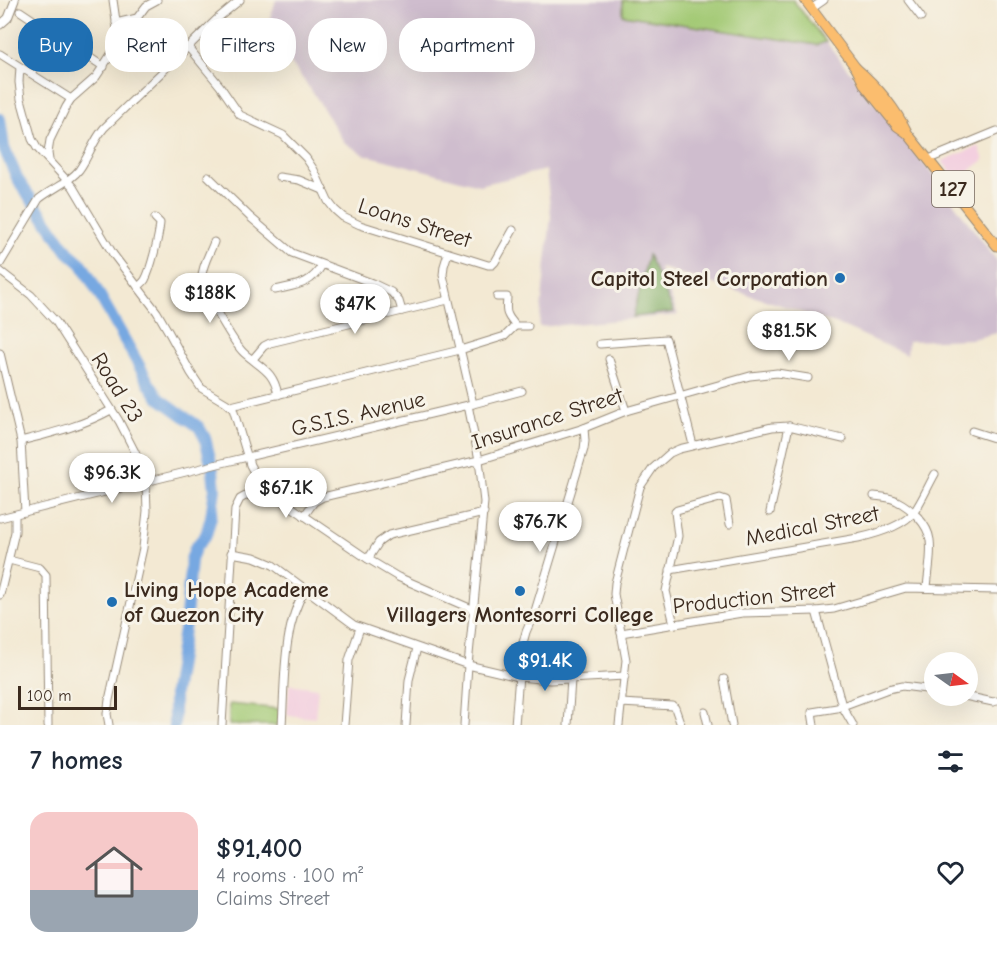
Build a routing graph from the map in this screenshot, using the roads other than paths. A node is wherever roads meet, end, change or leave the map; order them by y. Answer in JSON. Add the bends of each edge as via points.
{"nodes":[{"id":1,"x":15,"y":0,"type":"edge"},
{"id":2,"x":113,"y":0,"type":"edge"},
{"id":3,"x":157,"y":0,"type":"edge"},
{"id":4,"x":240,"y":0,"type":"edge"},
{"id":5,"x":805,"y":0,"type":"edge"},
{"id":6,"x":824,"y":0,"type":"edge"},
{"id":7,"x":908,"y":0,"type":"edge"},
{"id":8,"x":811,"y":9,"type":"junction"},
{"id":9,"x":20,"y":11,"type":"dead end"},
{"id":10,"x":921,"y":17,"type":"dead end"},
{"id":11,"x":115,"y":18,"type":"edge"},
{"id":12,"x":137,"y":18,"type":"edge"},
{"id":13,"x":0,"y":25,"type":"edge"},
{"id":14,"x":188,"y":47,"type":"joint"},
{"id":15,"x":0,"y":54,"type":"edge"},
{"id":16,"x":18,"y":66,"type":"edge"},
{"id":17,"x":104,"y":67,"type":"joint"},
{"id":18,"x":20,"y":72,"type":"edge"},
{"id":19,"x":28,"y":72,"type":"edge"},
{"id":20,"x":162,"y":72,"type":"edge"},
{"id":21,"x":71,"y":99,"type":"junction"},
{"id":22,"x":997,"y":131,"type":"edge"},
{"id":23,"x":50,"y":140,"type":"junction"},
{"id":24,"x":33,"y":141,"type":"junction"},
{"id":25,"x":929,"y":159,"type":"junction"},
{"id":26,"x":49,"y":160,"type":"junction"},
{"id":27,"x":208,"y":176,"type":"dead end"},
{"id":28,"x":279,"y":177,"type":"dead end"},
{"id":29,"x":68,"y":180,"type":"junction"},
{"id":30,"x":323,"y":190,"type":"junction"},
{"id":31,"x":159,"y":221,"type":"dead end"},
{"id":32,"x":513,"y":230,"type":"dead end"},
{"id":33,"x":214,"y":242,"type":"dead end"},
{"id":34,"x":997,"y":246,"type":"edge"},
{"id":35,"x":448,"y":253,"type":"junction"},
{"id":36,"x":0,"y":264,"type":"edge"},
{"id":37,"x":322,"y":265,"type":"junction"},
{"id":38,"x":0,"y":271,"type":"edge"},
{"id":39,"x":138,"y":287,"type":"junction"},
{"id":40,"x":275,"y":290,"type":"dead end"},
{"id":41,"x":497,"y":297,"type":"dead end"},
{"id":42,"x":448,"y":300,"type":"junction"},
{"id":43,"x":402,"y":311,"type":"junction"},
{"id":44,"x":514,"y":326,"type":"junction"},
{"id":45,"x":528,"y":326,"type":"dead end"},
{"id":46,"x":600,"y":344,"type":"dead end"},
{"id":47,"x":459,"y":350,"type":"junction"},
{"id":48,"x":0,"y":353,"type":"edge"},
{"id":49,"x":253,"y":359,"type":"junction"},
{"id":50,"x":609,"y":359,"type":"dead end"},
{"id":51,"x":808,"y":378,"type":"dead end"},
{"id":52,"x":522,"y":391,"type":"dead end"},
{"id":53,"x":278,"y":395,"type":"junction"},
{"id":54,"x":680,"y":397,"type":"junction"},
{"id":55,"x":470,"y":404,"type":"junction"},
{"id":56,"x":231,"y":406,"type":"junction"},
{"id":57,"x":111,"y":410,"type":"junction"},
{"id":58,"x":626,"y":411,"type":"junction"},
{"id":59,"x":789,"y":426,"type":"junction"},
{"id":60,"x":584,"y":428,"type":"junction"},
{"id":61,"x":972,"y":431,"type":"dead end"},
{"id":62,"x":843,"y":439,"type":"dead end"},
{"id":63,"x":997,"y":439,"type":"edge"},
{"id":64,"x":21,"y":441,"type":"junction"},
{"id":65,"x":693,"y":445,"type":"junction"},
{"id":66,"x":248,"y":458,"type":"junction"},
{"id":67,"x":479,"y":460,"type":"junction"},
{"id":68,"x":935,"y":474,"type":"dead end"},
{"id":69,"x":146,"y":483,"type":"junction"},
{"id":70,"x":262,"y":487,"type":"junction"},
{"id":71,"x":874,"y":496,"type":"dead end"},
{"id":72,"x":25,"y":512,"type":"junction"},
{"id":73,"x":770,"y":512,"type":"dead end"},
{"id":74,"x":483,"y":513,"type":"junction"},
{"id":75,"x":913,"y":513,"type":"junction"},
{"id":76,"x":15,"y":515,"type":"junction"},
{"id":77,"x":304,"y":516,"type":"junction"},
{"id":78,"x":0,"y":518,"type":"edge"},
{"id":79,"x":730,"y":524,"type":"dead end"},
{"id":80,"x":231,"y":553,"type":"junction"},
{"id":81,"x":368,"y":559,"type":"junction"},
{"id":82,"x":9,"y":560,"type":"junction"},
{"id":83,"x":670,"y":570,"type":"junction"},
{"id":84,"x":927,"y":588,"type":"junction"},
{"id":85,"x":305,"y":590,"type":"junction"},
{"id":86,"x":997,"y":590,"type":"edge"},
{"id":87,"x":0,"y":595,"type":"edge"},
{"id":88,"x":474,"y":610,"type":"junction"},
{"id":89,"x":816,"y":611,"type":"junction"},
{"id":90,"x":674,"y":624,"type":"junction"},
{"id":91,"x":360,"y":628,"type":"junction"},
{"id":92,"x":621,"y":633,"type":"junction"},
{"id":93,"x":417,"y":648,"type":"junction"},
{"id":94,"x":468,"y":665,"type":"junction"},
{"id":95,"x":625,"y":676,"type":"junction"},
{"id":96,"x":519,"y":677,"type":"junction"},
{"id":97,"x":571,"y":679,"type":"junction"},
{"id":98,"x":724,"y":680,"type":"dead end"},
{"id":99,"x":924,"y":689,"type":"edge"},
{"id":100,"x":978,"y":699,"type":"edge"},
{"id":101,"x":997,"y":701,"type":"edge"},
{"id":102,"x":621,"y":703,"type":"junction"},
{"id":103,"x":842,"y":706,"type":"junction"},
{"id":104,"x":705,"y":712,"type":"dead end"},
{"id":105,"x":48,"y":725,"type":"edge"},
{"id":106,"x":109,"y":725,"type":"edge"},
{"id":107,"x":222,"y":725,"type":"edge"},
{"id":108,"x":282,"y":725,"type":"edge"},
{"id":109,"x":344,"y":725,"type":"edge"},
{"id":110,"x":406,"y":725,"type":"edge"},
{"id":111,"x":464,"y":725,"type":"edge"},
{"id":112,"x":515,"y":725,"type":"edge"},
{"id":113,"x":568,"y":725,"type":"edge"},
{"id":114,"x":619,"y":725,"type":"edge"},
{"id":115,"x":681,"y":725,"type":"edge"},
{"id":116,"x":708,"y":725,"type":"edge"},
{"id":117,"x":732,"y":725,"type":"edge"},
{"id":118,"x":814,"y":725,"type":"edge"},
{"id":119,"x":853,"y":725,"type":"edge"}],
"edges":[{"from":1,"to":13,"type":"street","via":[[8,18]]},
{"from":2,"to":11,"type":"street"},
{"from":3,"to":12,"type":"street"},
{"from":4,"to":14,"type":"street"},
{"from":5,"to":8,"type":"main road","number":"127"},
{"from":6,"to":8,"type":"street"},
{"from":7,"to":10,"type":"street"},
{"from":8,"to":25,"type":"main road","number":"127","via":[[865,86]]},
{"from":9,"to":17,"type":"street"},
{"from":14,"to":30,"type":"street","name":"Loans Street","via":[[240,116],[283,135],[306,158]]},
{"from":15,"to":16,"type":"street"},
{"from":17,"to":21,"type":"street"},
{"from":18,"to":24,"type":"street","via":[[21,99]]},
{"from":19,"to":21,"type":"street"},
{"from":20,"to":29,"type":"street","via":[[99,134],[80,169]]},
{"from":21,"to":23,"type":"street"},
{"from":22,"to":25,"type":"street"},
{"from":23,"to":24,"type":"street"},
{"from":23,"to":26,"type":"street"},
{"from":24,"to":26,"type":"street"},
{"from":25,"to":34,"type":"main road","number":"127"},
{"from":26,"to":29,"type":"street"},
{"from":27,"to":37,"type":"street","via":[[292,253]]},
{"from":28,"to":30,"type":"street"},
{"from":29,"to":36,"type":"street","via":[[39,198]]},
{"from":29,"to":39,"type":"street"},
{"from":30,"to":35,"type":"street","name":"Loans Street","via":[[343,218]]},
{"from":31,"to":39,"type":"street","via":[[147,274]]},
{"from":32,"to":35,"type":"street","name":"Loans Street","via":[[492,265]]},
{"from":33,"to":49,"type":"street","via":[[201,280],[242,351]]},
{"from":35,"to":42,"type":"street","via":[[443,272]]},
{"from":37,"to":40,"type":"street","via":[[312,279]]},
{"from":37,"to":43,"type":"street","via":[[391,292]]},
{"from":38,"to":57,"type":"street","name":"Road 23","via":[[31,295],[56,322]]},
{"from":39,"to":56,"type":"street","via":[[201,388]]},
{"from":41,"to":44,"type":"street","via":[[507,297],[507,315]]},
{"from":42,"to":43,"type":"street"},
{"from":42,"to":47,"type":"street"},
{"from":43,"to":49,"type":"street","via":[[270,343]]},
{"from":44,"to":45,"type":"street"},
{"from":44,"to":47,"type":"street","via":[[505,336]]},
{"from":46,"to":54,"type":"street","via":[[666,339]]},
{"from":47,"to":53,"type":"street"},
{"from":47,"to":55,"type":"street"},
{"from":48,"to":64,"type":"street"},
{"from":49,"to":53,"type":"street","via":[[273,378]]},
{"from":50,"to":58,"type":"street"},
{"from":51,"to":54,"type":"street","name":"Insurance Street","via":[[777,373],[750,376]]},
{"from":52,"to":55,"type":"street","name":"G.S.I.S. Avenue"},
{"from":53,"to":56,"type":"street"},
{"from":54,"to":58,"type":"street","name":"Insurance Street"},
{"from":54,"to":65,"type":"street"},
{"from":55,"to":66,"type":"street","name":"G.S.I.S. Avenue"},
{"from":55,"to":67,"type":"street"},
{"from":56,"to":66,"type":"street"},
{"from":57,"to":64,"type":"street","via":[[85,423]]},
{"from":57,"to":69,"type":"street","name":"Road 23","via":[[135,452]]},
{"from":58,"to":60,"type":"street","name":"Insurance Street"},
{"from":59,"to":62,"type":"street"},
{"from":59,"to":65,"type":"street"},
{"from":59,"to":73,"type":"street"},
{"from":60,"to":67,"type":"street","name":"Insurance Street"},
{"from":60,"to":96,"type":"street","via":[[584,449],[526,632]]},
{"from":61,"to":63,"type":"street"},
{"from":64,"to":72,"type":"street"},
{"from":65,"to":92,"type":"street","via":[[662,459],[640,487],[614,588]]},
{"from":66,"to":69,"type":"street","name":"G.S.I.S. Avenue"},
{"from":66,"to":70,"type":"street"},
{"from":67,"to":74,"type":"street"},
{"from":67,"to":77,"type":"street","name":"Insurance Street","via":[[323,497]]},
{"from":68,"to":75,"type":"street","name":"Medical Street"},
{"from":69,"to":72,"type":"street","name":"G.S.I.S. Avenue"},
{"from":69,"to":106,"type":"street","name":"Road 23","via":[[143,548],[107,714]]},
{"from":70,"to":77,"type":"street"},
{"from":70,"to":80,"type":"street","via":[[235,506]]},
{"from":71,"to":75,"type":"street","via":[[896,501]]},
{"from":72,"to":76,"type":"street","name":"G.S.I.S. Avenue"},
{"from":74,"to":81,"type":"street","via":[[389,535]]},
{"from":74,"to":88,"type":"street"},
{"from":75,"to":83,"type":"street","name":"Medical Street","via":[[888,530],[858,538]]},
{"from":75,"to":84,"type":"street","via":[[930,542]]},
{"from":76,"to":78,"type":"street","name":"G.S.I.S. Avenue"},
{"from":76,"to":82,"type":"street"},
{"from":77,"to":81,"type":"street"},
{"from":79,"to":83,"type":"street","via":[[724,498],[677,510],[677,542]]},
{"from":80,"to":85,"type":"street","via":[[273,565]]},
{"from":80,"to":107,"type":"street"},
{"from":81,"to":88,"type":"street","via":[[407,582]]},
{"from":82,"to":87,"type":"street"},
{"from":82,"to":105,"type":"street","via":[[40,568],[46,575]]},
{"from":83,"to":90,"type":"street","via":[[666,591]]},
{"from":84,"to":86,"type":"street","name":"Production Street"},
{"from":84,"to":89,"type":"street","name":"Production Street","via":[[901,588],[846,606]]},
{"from":85,"to":91,"type":"street"},
{"from":85,"to":108,"type":"street","via":[[291,622]]},
{"from":88,"to":94,"type":"street"},
{"from":89,"to":90,"type":"street","name":"Production Street","via":[[742,613]]},
{"from":89,"to":103,"type":"street"},
{"from":90,"to":92,"type":"street","name":"Production Street"},
{"from":91,"to":93,"type":"street"},
{"from":91,"to":109,"type":"street","via":[[350,660]]},
{"from":92,"to":95,"type":"street"},
{"from":93,"to":94,"type":"street"},
{"from":93,"to":110,"type":"street","via":[[409,680]]},
{"from":94,"to":96,"type":"street"},
{"from":94,"to":111,"type":"street"},
{"from":95,"to":97,"type":"street"},
{"from":95,"to":102,"type":"street"},
{"from":96,"to":97,"type":"street"},
{"from":96,"to":112,"type":"street"},
{"from":97,"to":113,"type":"street"},
{"from":98,"to":117,"type":"street"},
{"from":99,"to":103,"type":"street","via":[[902,686]]},
{"from":100,"to":101,"type":"street"},
{"from":102,"to":114,"type":"street"},
{"from":102,"to":115,"type":"street","via":[[673,706]]},
{"from":103,"to":118,"type":"street","via":[[812,712]]},
{"from":103,"to":119,"type":"street"},
{"from":104,"to":116,"type":"street"}]}
